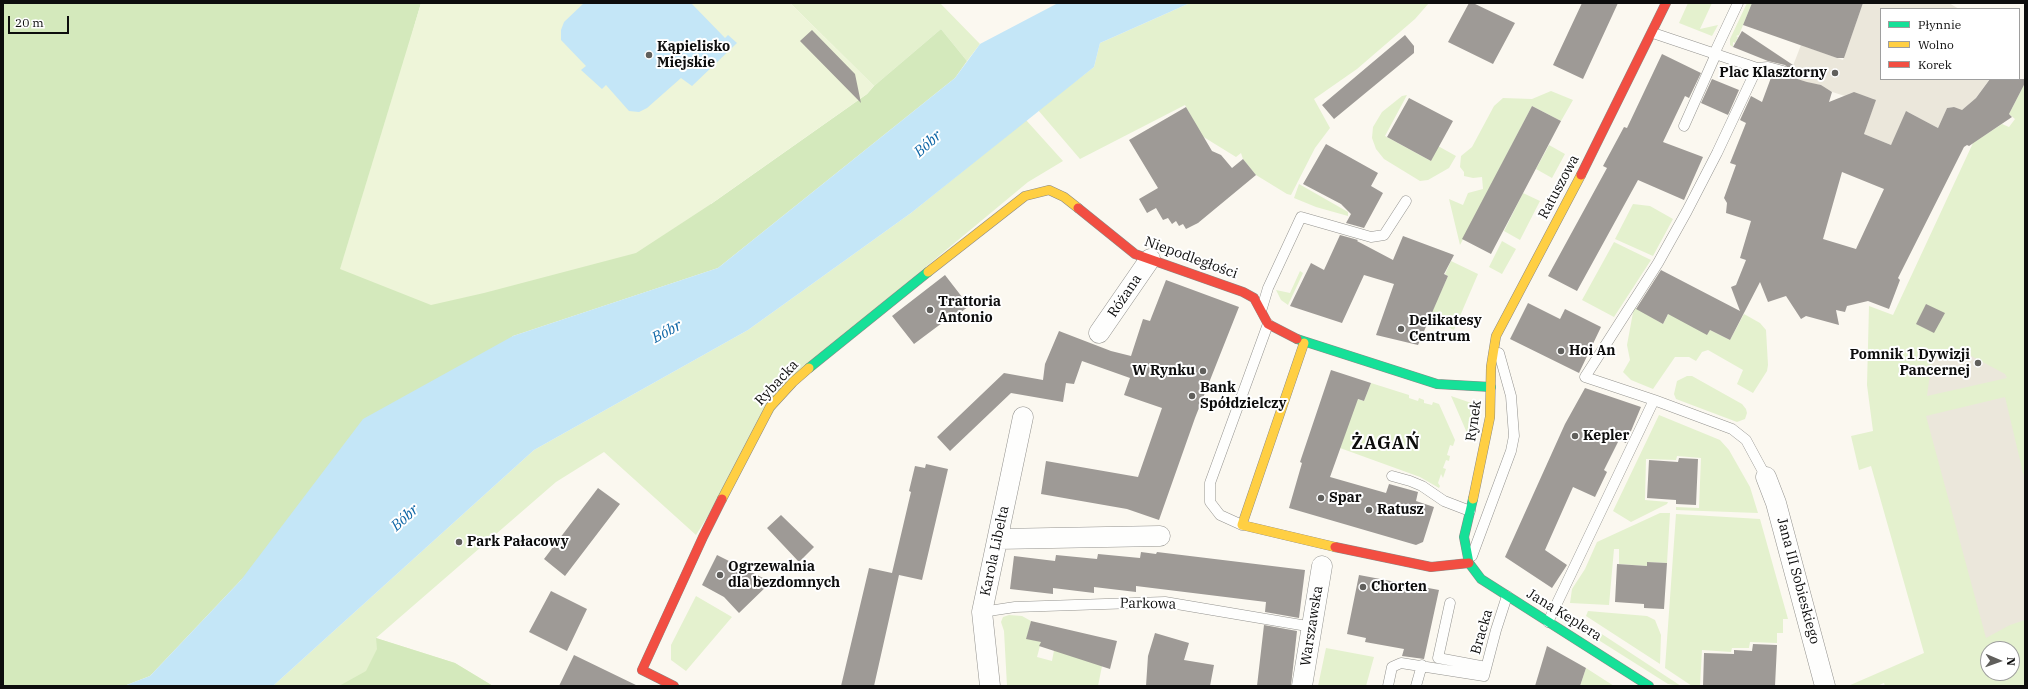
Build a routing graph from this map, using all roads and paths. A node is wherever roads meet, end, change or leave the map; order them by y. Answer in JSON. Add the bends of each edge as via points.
{"nodes":[{"id":1,"x":1666,"y":3,"type":"edge"},
{"id":2,"x":1738,"y":3,"type":"edge"},
{"id":3,"x":1653,"y":33,"type":"junction"},
{"id":4,"x":1715,"y":54,"type":"junction"},
{"id":5,"x":1756,"y":68,"type":"junction"},
{"id":6,"x":1786,"y":72,"type":"dead end"},
{"id":7,"x":1684,"y":126,"type":"dead end"},
{"id":8,"x":1064,"y":197,"type":"joint"},
{"id":9,"x":1406,"y":201,"type":"dead end"},
{"id":10,"x":1150,"y":259,"type":"junction"},
{"id":11,"x":1261,"y":309,"type":"junction"},
{"id":12,"x":1268,"y":324,"type":"junction"},
{"id":13,"x":1099,"y":334,"type":"dead end"},
{"id":14,"x":1304,"y":343,"type":"junction"},
{"id":15,"x":1496,"y":343,"type":"junction"},
{"id":16,"x":1491,"y":387,"type":"junction"},
{"id":17,"x":1654,"y":400,"type":"junction"},
{"id":18,"x":1023,"y":418,"type":"dead end"},
{"id":19,"x":1392,"y":476,"type":"dead end"},
{"id":20,"x":1766,"y":477,"type":"joint"},
{"id":21,"x":1470,"y":510,"type":"junction"},
{"id":22,"x":1242,"y":525,"type":"junction"},
{"id":23,"x":1160,"y":536,"type":"dead end"},
{"id":24,"x":998,"y":538,"type":"junction"},
{"id":25,"x":1469,"y":563,"type":"junction"},
{"id":26,"x":1322,"y":566,"type":"dead end"},
{"id":27,"x":1507,"y":596,"type":"junction"},
{"id":28,"x":1450,"y":603,"type":"dead end"},
{"id":29,"x":982,"y":612,"type":"junction"},
{"id":30,"x":1548,"y":622,"type":"junction"},
{"id":31,"x":1313,"y":627,"type":"junction"},
{"id":32,"x":1422,"y":665,"type":"junction"},
{"id":33,"x":1485,"y":672,"type":"junction"},
{"id":34,"x":674,"y":686,"type":"edge"},
{"id":35,"x":990,"y":686,"type":"edge"},
{"id":36,"x":1302,"y":686,"type":"edge"},
{"id":37,"x":1388,"y":686,"type":"edge"},
{"id":38,"x":1416,"y":686,"type":"edge"},
{"id":39,"x":1649,"y":686,"type":"edge"},
{"id":40,"x":1826,"y":686,"type":"edge"}],
"edges":[{"from":1,"to":3,"type":"street","name":"Ratuszowa"},
{"from":2,"to":4,"type":"lane"},
{"from":3,"to":4,"type":"lane"},
{"from":3,"to":15,"type":"street","name":"Ratuszowa","via":[[1496,336]]},
{"from":4,"to":5,"type":"lane"},
{"from":4,"to":7,"type":"lane"},
{"from":5,"to":6,"type":"lane","via":[[1768,67]]},
{"from":5,"to":17,"type":"lane","via":[[1717,153],[1658,263],[1585,377]]},
{"from":8,"to":10,"type":"street","name":"Niepodległości","via":[[1135,254]]},
{"from":8,"to":34,"type":"street","name":"Rybacka","via":[[1049,190],[1025,196],[861,325],[793,382],[770,407],[703,537],[642,670]]},
{"from":9,"to":11,"type":"lane","via":[[1384,235],[1371,237],[1301,217]]},
{"from":10,"to":11,"type":"street","name":"Niepodległości","via":[[1243,292],[1254,298]]},
{"from":10,"to":13,"type":"street","name":"Różana"},
{"from":11,"to":12,"type":"street","name":"Niepodległości"},
{"from":12,"to":14,"type":"street"},
{"from":12,"to":22,"type":"lane","via":[[1210,482],[1210,502],[1220,515]]},
{"from":14,"to":16,"type":"street","name":"Rynek","via":[[1437,384]]},
{"from":14,"to":22,"type":"street"},
{"from":15,"to":16,"type":"street","name":"Ratuszowa","via":[[1491,367]]},
{"from":15,"to":25,"type":"lane","via":[[1511,396],[1514,436],[1511,451]]},
{"from":16,"to":21,"type":"street","name":"Rynek","via":[[1490,417]]},
{"from":17,"to":20,"type":"lane","via":[[1732,429],[1746,440]]},
{"from":17,"to":30,"type":"lane"},
{"from":18,"to":24,"type":"street","name":"Karola Libelta"},
{"from":19,"to":21,"type":"lane","via":[[1422,486],[1444,501]]},
{"from":20,"to":40,"type":"street","name":"Jana III Sobieskiego","via":[[1776,503]]},
{"from":21,"to":25,"type":"street","name":"Rynek","via":[[1464,536]]},
{"from":22,"to":25,"type":"street","via":[[1363,554],[1431,567]]},
{"from":23,"to":24,"type":"street"},
{"from":24,"to":29,"type":"street","name":"Karola Libelta"},
{"from":25,"to":27,"type":"street","name":"Jana Keplera","via":[[1481,579]]},
{"from":26,"to":31,"type":"street","name":"Warszawska"},
{"from":27,"to":30,"type":"street","name":"Jana Keplera"},
{"from":27,"to":33,"type":"lane","name":"Bracka"},
{"from":28,"to":33,"type":"lane","via":[[1438,658]]},
{"from":29,"to":31,"type":"lane","name":"Parkowa","via":[[1016,607],[1165,602]]},
{"from":29,"to":35,"type":"street","name":"Karola Libelta"},
{"from":30,"to":39,"type":"street","name":"Jana Keplera"},
{"from":31,"to":36,"type":"street","name":"Warszawska"},
{"from":32,"to":33,"type":"lane"},
{"from":32,"to":37,"type":"lane","via":[[1401,663],[1392,667]]},
{"from":32,"to":38,"type":"lane"}]}
